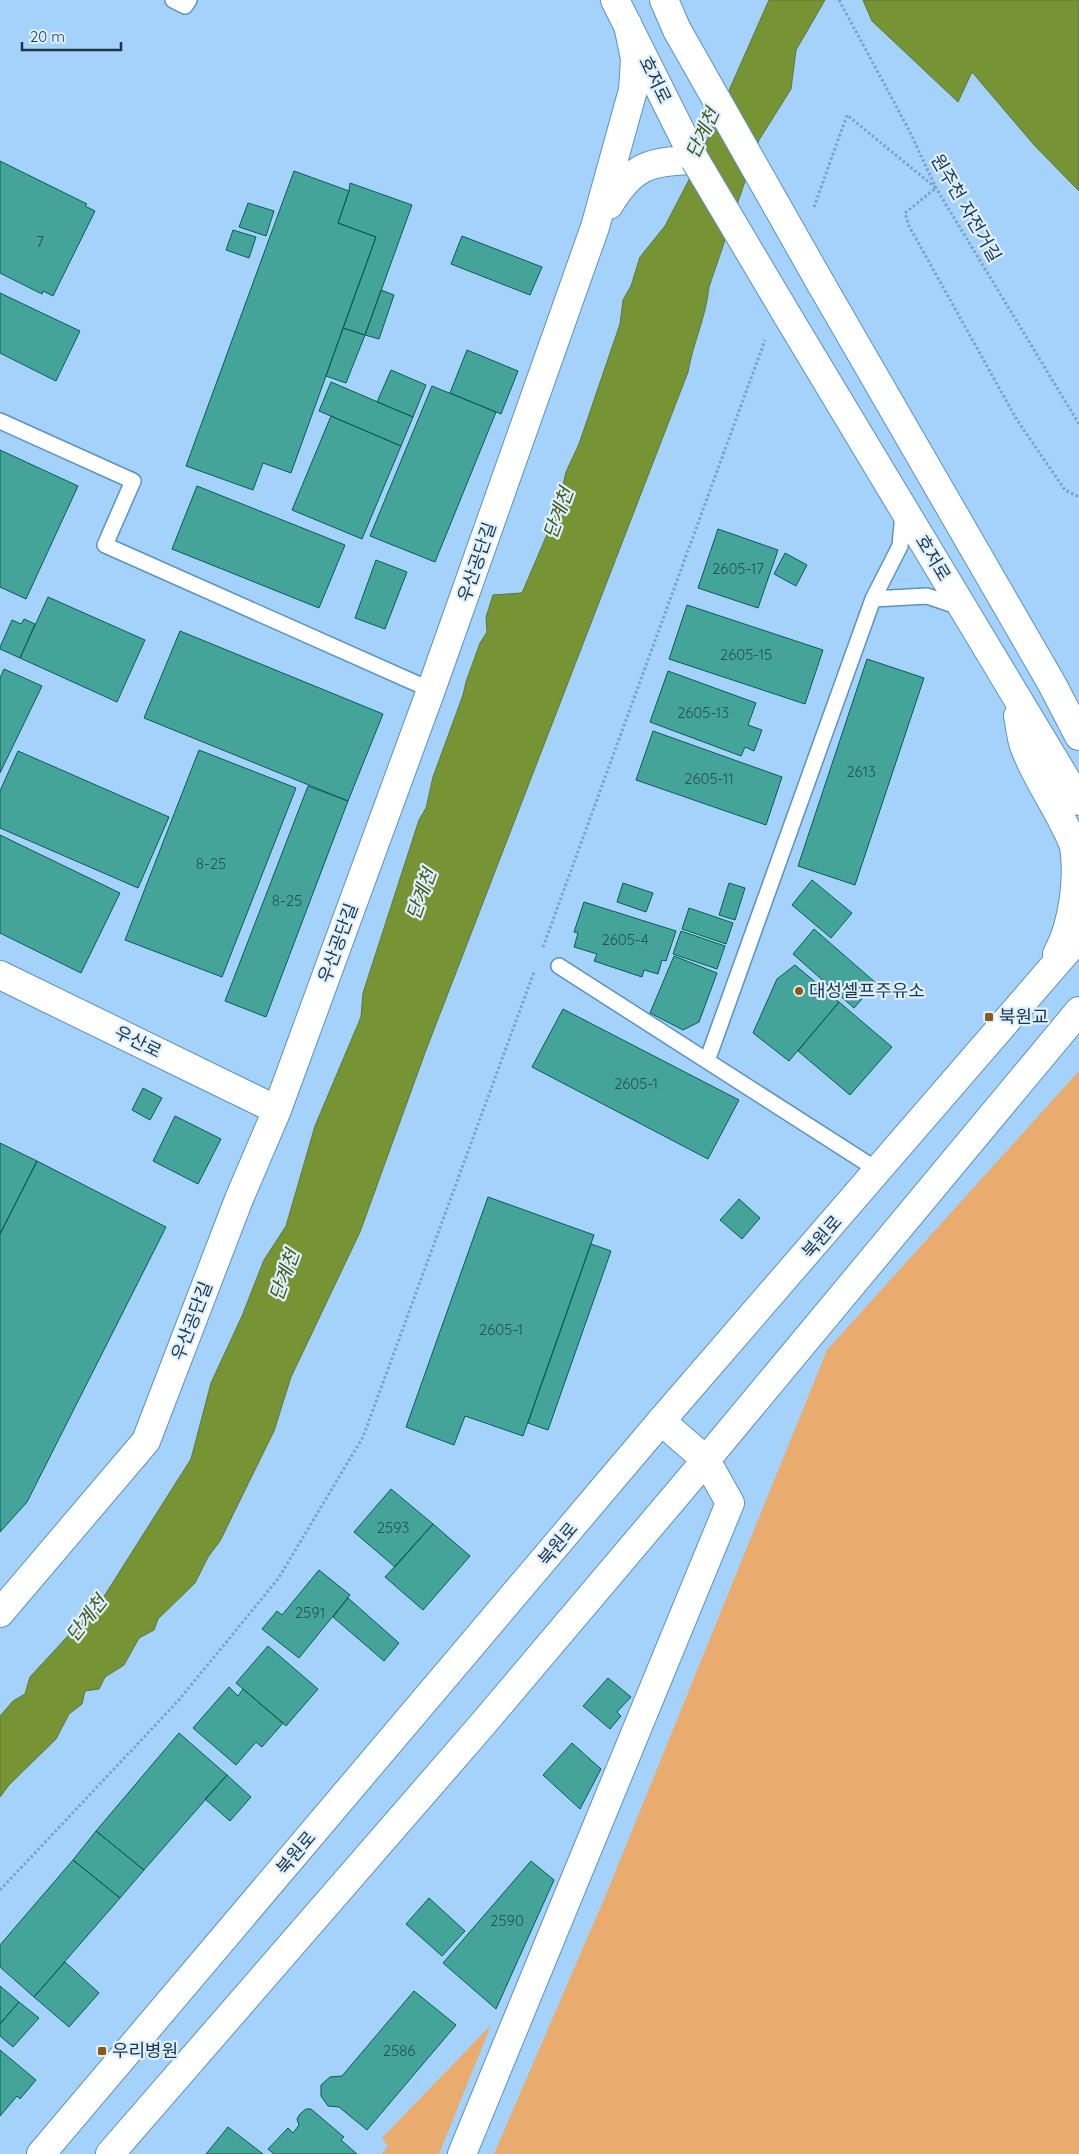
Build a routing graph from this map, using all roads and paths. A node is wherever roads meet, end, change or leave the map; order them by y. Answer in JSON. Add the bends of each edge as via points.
{"nodes":[{"id":1,"x":173,"y":0,"type":"edge"},
{"id":2,"x":189,"y":0,"type":"edge"},
{"id":3,"x":615,"y":0,"type":"edge"},
{"id":4,"x":664,"y":0,"type":"edge"},
{"id":5,"x":839,"y":0,"type":"edge"},
{"id":6,"x":628,"y":25,"type":"junction"},
{"id":7,"x":695,"y":160,"type":"junction"},
{"id":8,"x":936,"y":188,"type":"junction"},
{"id":9,"x":810,"y":216,"type":"dead end"},
{"id":10,"x":595,"y":228,"type":"junction"},
{"id":11,"x":767,"y":336,"type":"dead end"},
{"id":12,"x":0,"y":421,"type":"edge"},
{"id":13,"x":1079,"y":424,"type":"edge"},
{"id":14,"x":1079,"y":497,"type":"edge"},
{"id":15,"x":904,"y":510,"type":"junction"},
{"id":16,"x":873,"y":599,"type":"junction"},
{"id":17,"x":963,"y":608,"type":"junction"},
{"id":18,"x":431,"y":690,"type":"junction"},
{"id":19,"x":1012,"y":690,"type":"junction"},
{"id":20,"x":1078,"y":717,"type":"edge"},
{"id":21,"x":1079,"y":801,"type":"edge"},
{"id":22,"x":1079,"y":937,"type":"edge"},
{"id":23,"x":543,"y":948,"type":"dead end"},
{"id":24,"x":536,"y":966,"type":"dead end"},
{"id":25,"x":559,"y":966,"type":"dead end"},
{"id":26,"x":0,"y":975,"type":"edge"},
{"id":27,"x":1044,"y":978,"type":"junction"},
{"id":28,"x":1079,"y":1011,"type":"edge"},
{"id":29,"x":707,"y":1061,"type":"junction"},
{"id":30,"x":277,"y":1110,"type":"junction"},
{"id":31,"x":879,"y":1170,"type":"junction"},
{"id":32,"x":662,"y":1421,"type":"junction"},
{"id":33,"x":706,"y":1460,"type":"junction"},
{"id":34,"x":0,"y":1613,"type":"edge"},
{"id":35,"x":0,"y":1890,"type":"edge"},
{"id":36,"x":40,"y":2154,"type":"edge"},
{"id":37,"x":110,"y":2154,"type":"edge"},
{"id":38,"x":462,"y":2154,"type":"edge"}],
"edges":[{"from":1,"to":2,"type":"lane","via":[[185,6]]},
{"from":3,"to":6,"type":"street","name":"호저로"},
{"from":4,"to":20,"type":"street","bridge":true,"via":[[677,30],[1052,684]]},
{"from":5,"to":8,"type":"path","name":"원주천 자전거길","via":[[909,130]]},
{"from":6,"to":7,"type":"street","name":"호저로"},
{"from":6,"to":10,"type":"street","via":[[634,59],[633,90]]},
{"from":7,"to":10,"type":"street","via":[[650,164],[634,173],[621,184]]},
{"from":7,"to":15,"type":"street","name":"호저로","bridge":true},
{"from":8,"to":9,"type":"path","via":[[847,115]]},
{"from":8,"to":13,"type":"path","name":"원주천 자전거길"},
{"from":8,"to":14,"type":"path","via":[[905,213],[909,226],[1017,420],[1065,490]]},
{"from":10,"to":18,"type":"street","name":"우산공단길"},
{"from":11,"to":23,"type":"path"},
{"from":12,"to":18,"type":"lane","via":[[133,481],[105,545]]},
{"from":15,"to":16,"type":"lane","via":[[900,546]]},
{"from":15,"to":17,"type":"street","name":"호저로"},
{"from":16,"to":17,"type":"lane","via":[[927,596]]},
{"from":16,"to":29,"type":"lane"},
{"from":17,"to":19,"type":"street","name":"호저로"},
{"from":18,"to":30,"type":"street","name":"우산공단길"},
{"from":19,"to":21,"type":"street","name":"호저로"},
{"from":19,"to":27,"type":"street","via":[[1024,746],[1074,848],[1077,872],[1076,903],[1068,935]]},
{"from":22,"to":27,"type":"street","name":"북원로"},
{"from":24,"to":35,"type":"path","via":[[363,1437],[278,1579],[178,1701]]},
{"from":25,"to":29,"type":"lane"},
{"from":26,"to":30,"type":"street","name":"우산로"},
{"from":27,"to":31,"type":"street","name":"북원로"},
{"from":28,"to":33,"type":"street"},
{"from":29,"to":31,"type":"lane"},
{"from":30,"to":34,"type":"street","name":"우산공단길","via":[[239,1199],[146,1441]]},
{"from":31,"to":32,"type":"street","name":"북원로"},
{"from":32,"to":33,"type":"street"},
{"from":32,"to":36,"type":"street","name":"북원로"},
{"from":33,"to":37,"type":"street","via":[[482,1725]]},
{"from":33,"to":38,"type":"street","via":[[730,1503]]}]}
